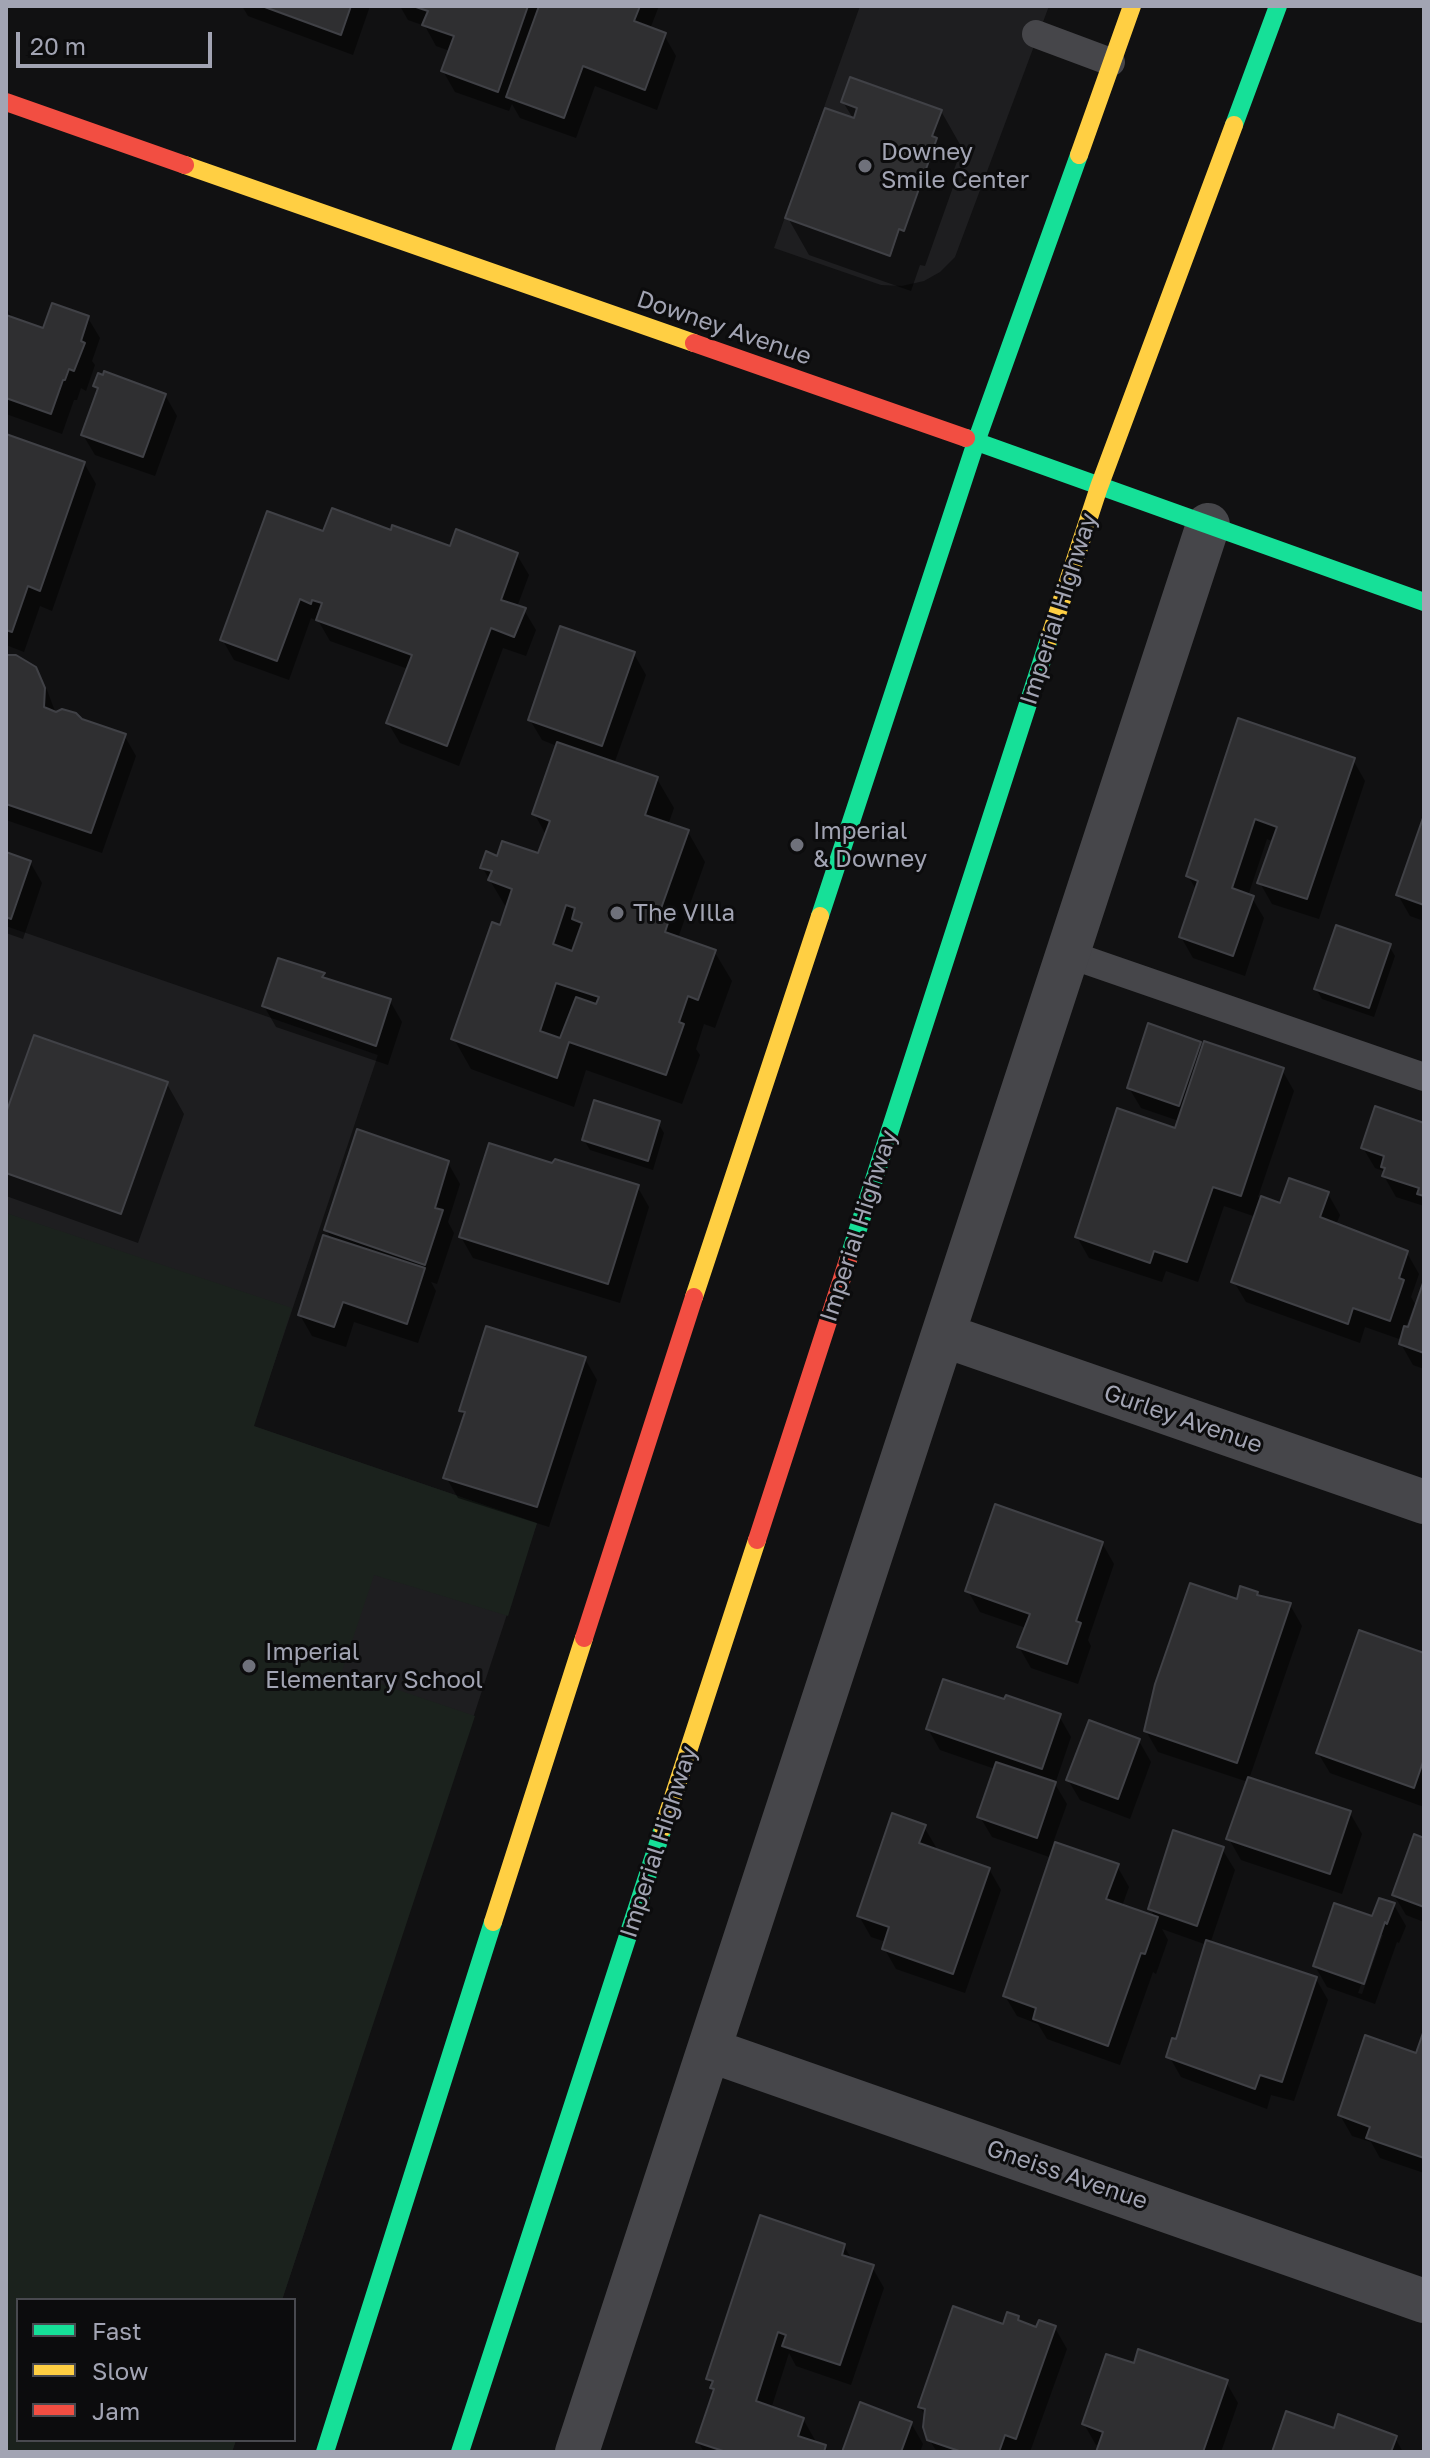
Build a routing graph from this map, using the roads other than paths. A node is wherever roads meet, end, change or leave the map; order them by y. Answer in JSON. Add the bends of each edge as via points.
{"nodes":[{"id":1,"x":1132,"y":6,"type":"edge"},
{"id":2,"x":1278,"y":6,"type":"edge"},
{"id":3,"x":1036,"y":34,"type":"dead end"},
{"id":4,"x":1111,"y":62,"type":"junction"},
{"id":5,"x":6,"y":102,"type":"edge"},
{"id":6,"x":976,"y":442,"type":"junction"},
{"id":7,"x":1099,"y":487,"type":"junction"},
{"id":8,"x":1208,"y":525,"type":"junction"},
{"id":9,"x":1424,"y":602,"type":"edge"},
{"id":10,"x":1068,"y":954,"type":"junction"},
{"id":11,"x":1424,"y":1077,"type":"edge"},
{"id":12,"x":943,"y":1335,"type":"junction"},
{"id":13,"x":1424,"y":1502,"type":"edge"},
{"id":14,"x":709,"y":2050,"type":"junction"},
{"id":15,"x":1424,"y":2301,"type":"edge"},
{"id":16,"x":325,"y":2452,"type":"edge"},
{"id":17,"x":460,"y":2452,"type":"edge"},
{"id":18,"x":577,"y":2452,"type":"edge"}],
"edges":[{"from":1,"to":4,"type":"main road"},
{"from":2,"to":7,"type":"main road","name":"Imperial Highway"},
{"from":3,"to":4,"type":"lane"},
{"from":4,"to":6,"type":"main road"},
{"from":5,"to":6,"type":"main road","name":"Downey Avenue"},
{"from":6,"to":7,"type":"main road","name":"Downey Avenue"},
{"from":6,"to":16,"type":"main road","via":[[620,1522]]},
{"from":7,"to":8,"type":"main road","name":"Downey Avenue"},
{"from":7,"to":17,"type":"main road","name":"Imperial Highway"},
{"from":8,"to":9,"type":"main road","name":"Downey Avenue"},
{"from":8,"to":10,"type":"street"},
{"from":10,"to":11,"type":"lane"},
{"from":10,"to":12,"type":"street"},
{"from":12,"to":13,"type":"street","name":"Gurley Avenue"},
{"from":12,"to":14,"type":"street"},
{"from":14,"to":15,"type":"street","name":"Gneiss Avenue"},
{"from":14,"to":18,"type":"street"}]}
